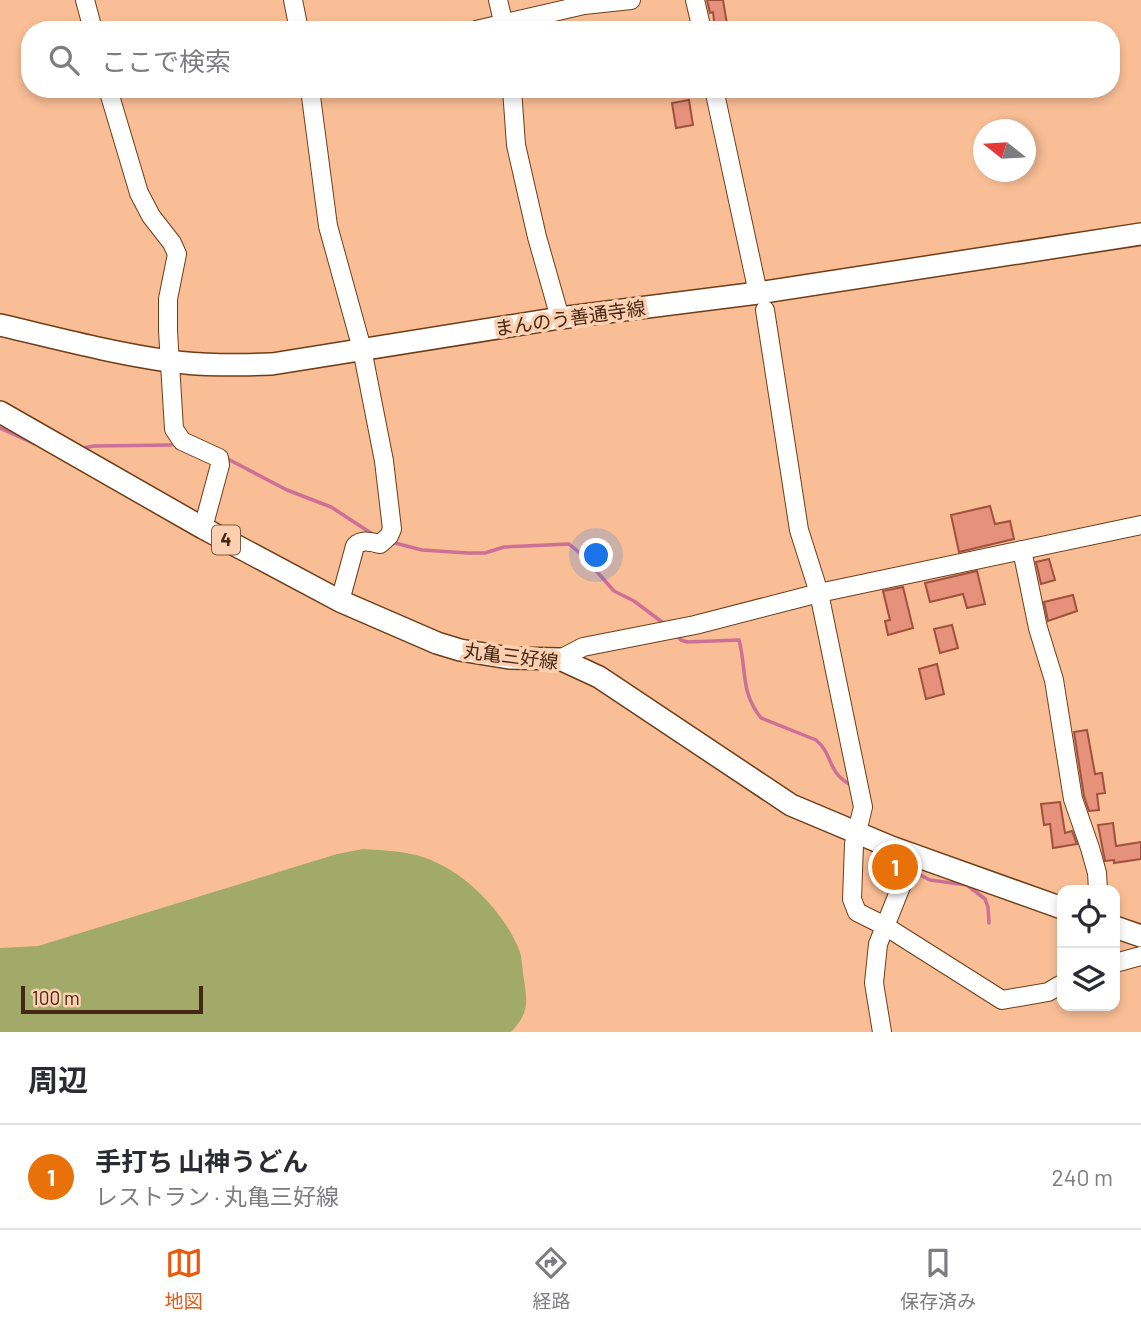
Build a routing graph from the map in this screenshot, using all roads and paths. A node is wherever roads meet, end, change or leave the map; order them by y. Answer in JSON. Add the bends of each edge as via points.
{"nodes":[{"id":1,"x":85,"y":0,"type":"edge"},
{"id":2,"x":293,"y":0,"type":"edge"},
{"id":3,"x":498,"y":0,"type":"edge"},
{"id":4,"x":631,"y":0,"type":"edge"},
{"id":5,"x":695,"y":0,"type":"edge"},
{"id":6,"x":91,"y":21,"type":"edge"},
{"id":7,"x":297,"y":21,"type":"edge"},
{"id":8,"x":503,"y":21,"type":"edge"},
{"id":9,"x":527,"y":21,"type":"edge"},
{"id":10,"x":700,"y":21,"type":"edge"},
{"id":11,"x":111,"y":98,"type":"edge"},
{"id":12,"x":311,"y":98,"type":"edge"},
{"id":13,"x":513,"y":98,"type":"edge"},
{"id":14,"x":716,"y":98,"type":"edge"},
{"id":15,"x":1141,"y":234,"type":"edge"},
{"id":16,"x":761,"y":302,"type":"junction"},
{"id":17,"x":559,"y":318,"type":"junction"},
{"id":18,"x":0,"y":325,"type":"edge"},
{"id":19,"x":362,"y":349,"type":"junction"},
{"id":20,"x":171,"y":362,"type":"junction"},
{"id":21,"x":0,"y":412,"type":"edge"},
{"id":22,"x":1141,"y":525,"type":"edge"},
{"id":23,"x":203,"y":528,"type":"junction"},
{"id":24,"x":1022,"y":550,"type":"junction"},
{"id":25,"x":819,"y":593,"type":"junction"},
{"id":26,"x":340,"y":601,"type":"junction"},
{"id":27,"x":560,"y":659,"type":"junction"},
{"id":28,"x":855,"y":832,"type":"junction"},
{"id":29,"x":910,"y":864,"type":"junction"},
{"id":30,"x":1098,"y":885,"type":"edge"},
{"id":31,"x":1057,"y":907,"type":"edge"},
{"id":32,"x":885,"y":926,"type":"junction"},
{"id":33,"x":1120,"y":929,"type":"edge"},
{"id":34,"x":1141,"y":936,"type":"edge"},
{"id":35,"x":1141,"y":956,"type":"edge"},
{"id":36,"x":1120,"y":961,"type":"edge"},
{"id":37,"x":1057,"y":987,"type":"edge"},
{"id":38,"x":882,"y":1032,"type":"edge"}],
"edges":[{"from":1,"to":6,"type":"street"},
{"from":2,"to":7,"type":"street"},
{"from":3,"to":8,"type":"street"},
{"from":4,"to":9,"type":"street","via":[[584,5]]},
{"from":5,"to":10,"type":"street"},
{"from":11,"to":20,"type":"street","via":[[139,193],[177,254],[168,299]]},
{"from":12,"to":19,"type":"street","via":[[328,226]]},
{"from":13,"to":17,"type":"street","via":[[516,145]]},
{"from":14,"to":16,"type":"street"},
{"from":15,"to":16,"type":"main road","name":"まんのう善通寺線"},
{"from":16,"to":17,"type":"main road","name":"まんのう善通寺線"},
{"from":16,"to":25,"type":"street","via":[[799,530]]},
{"from":17,"to":19,"type":"main road","name":"まんのう善通寺線"},
{"from":18,"to":20,"type":"main road","name":"まんのう善通寺線"},
{"from":19,"to":20,"type":"main road","name":"まんのう善通寺線","via":[[272,364]]},
{"from":19,"to":26,"type":"street","via":[[392,530],[380,544],[368,541],[355,546]]},
{"from":20,"to":23,"type":"street","via":[[174,429],[182,442],[219,458]]},
{"from":21,"to":23,"type":"main road","name":"丸亀三好線","number":"4"},
{"from":22,"to":24,"type":"street"},
{"from":23,"to":26,"type":"main road","name":"丸亀三好線","number":"4"},
{"from":24,"to":25,"type":"street"},
{"from":24,"to":30,"type":"street","via":[[1054,680],[1073,799]]},
{"from":25,"to":27,"type":"street","via":[[583,647]]},
{"from":25,"to":28,"type":"street","via":[[863,807]]},
{"from":26,"to":27,"type":"main road","name":"丸亀三好線","number":"4","via":[[460,650],[509,658]]},
{"from":27,"to":28,"type":"main road","name":"丸亀三好線","number":"4","via":[[599,677],[791,805]]},
{"from":28,"to":29,"type":"main road","name":"丸亀三好線","number":"4"},
{"from":28,"to":32,"type":"street","via":[[852,899],[857,912]]},
{"from":29,"to":31,"type":"main road","name":"丸亀三好線","number":"4"},
{"from":29,"to":32,"type":"street"},
{"from":32,"to":37,"type":"street","via":[[1002,1000]]},
{"from":32,"to":38,"type":"street","via":[[874,983]]},
{"from":33,"to":34,"type":"main road"},
{"from":35,"to":36,"type":"street"}]}
